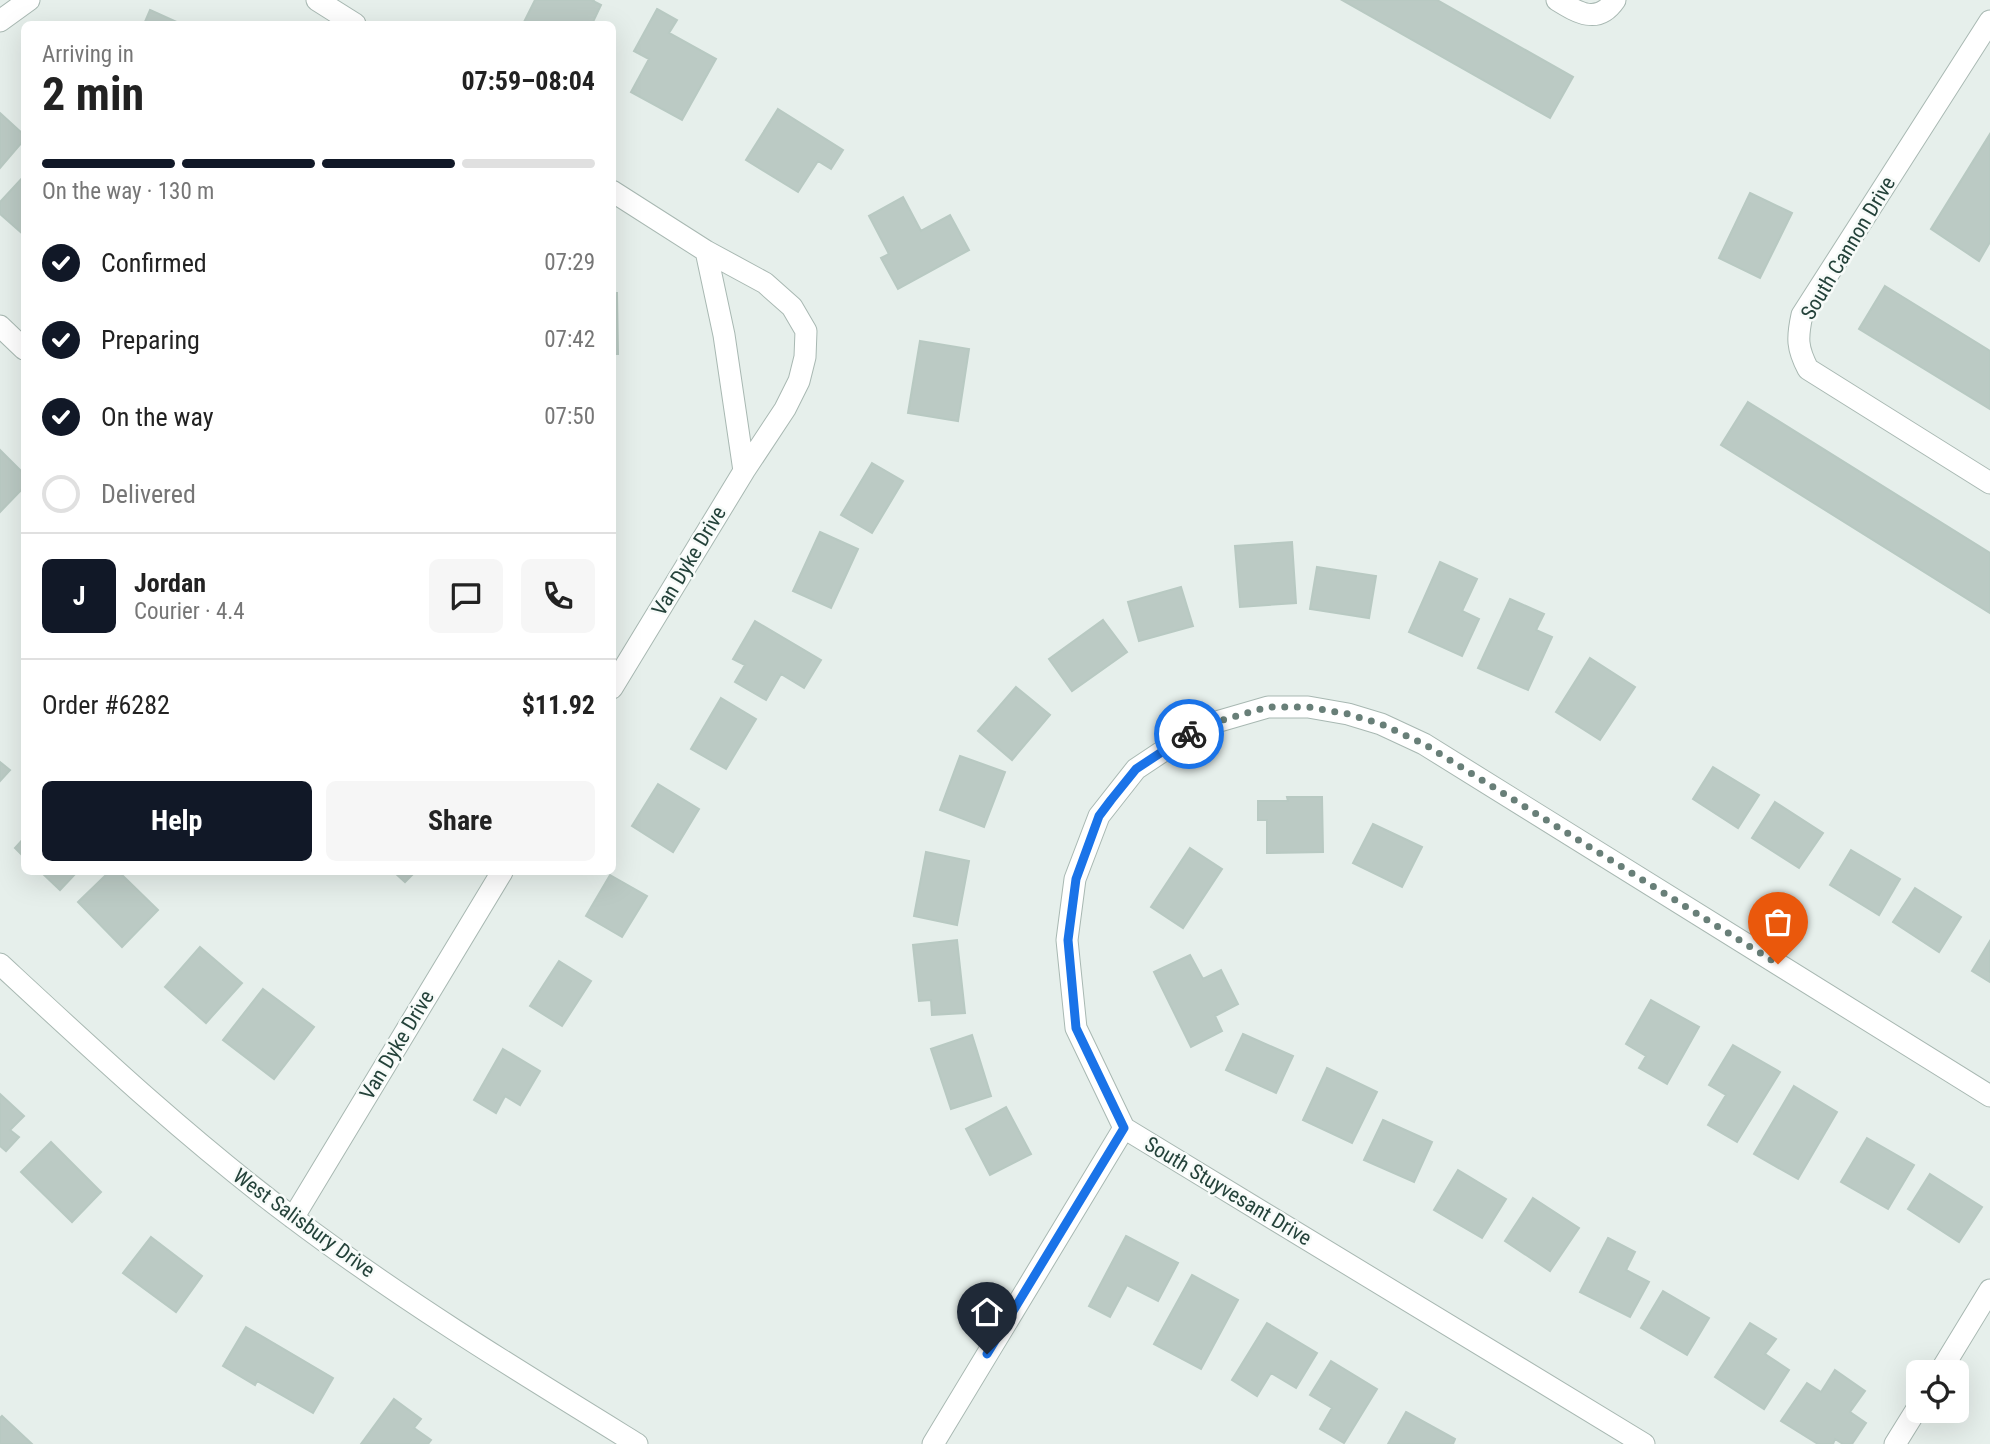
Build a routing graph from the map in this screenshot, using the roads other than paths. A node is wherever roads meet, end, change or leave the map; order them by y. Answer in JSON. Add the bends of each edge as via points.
{"nodes":[{"id":1,"x":29,"y":0,"type":"edge"},
{"id":2,"x":317,"y":0,"type":"edge"},
{"id":3,"x":1557,"y":0,"type":"edge"},
{"id":4,"x":1615,"y":0,"type":"edge"},
{"id":5,"x":0,"y":21,"type":"edge"},
{"id":6,"x":350,"y":21,"type":"edge"},
{"id":7,"x":1990,"y":21,"type":"edge"},
{"id":8,"x":616,"y":194,"type":"edge"},
{"id":9,"x":706,"y":251,"type":"junction"},
{"id":10,"x":0,"y":326,"type":"edge"},
{"id":11,"x":21,"y":345,"type":"edge"},
{"id":12,"x":744,"y":471,"type":"junction"},
{"id":13,"x":1990,"y":483,"type":"edge"},
{"id":14,"x":616,"y":681,"type":"edge"},
{"id":15,"x":500,"y":875,"type":"edge"},
{"id":16,"x":0,"y":964,"type":"edge"},
{"id":17,"x":1990,"y":1096,"type":"edge"},
{"id":18,"x":1124,"y":1128,"type":"junction"},
{"id":19,"x":293,"y":1218,"type":"junction"},
{"id":20,"x":1990,"y":1290,"type":"edge"},
{"id":21,"x":1947,"y":1360,"type":"edge"},
{"id":22,"x":1908,"y":1423,"type":"edge"},
{"id":23,"x":637,"y":1444,"type":"edge"},
{"id":24,"x":933,"y":1444,"type":"edge"},
{"id":25,"x":1644,"y":1444,"type":"edge"},
{"id":26,"x":1895,"y":1444,"type":"edge"}],
"edges":[{"from":1,"to":5,"type":"street"},
{"from":2,"to":6,"type":"street"},
{"from":3,"to":4,"type":"street","via":[[1596,15],[1608,10]]},
{"from":7,"to":13,"type":"street","name":"South Cannon Drive","via":[[1802,315],[1798,335],[1808,369]]},
{"from":8,"to":9,"type":"street","name":"Van Dyke Drive"},
{"from":9,"to":12,"type":"street","via":[[726,346]]},
{"from":9,"to":12,"type":"street","name":"Van Dyke Drive","via":[[765,283],[792,307],[806,331],[799,382]]},
{"from":10,"to":11,"type":"street"},
{"from":12,"to":14,"type":"street","name":"Van Dyke Drive"},
{"from":15,"to":19,"type":"street","name":"Van Dyke Drive"},
{"from":16,"to":19,"type":"street","name":"West Salisbury Drive","via":[[193,1139]]},
{"from":17,"to":18,"type":"street","name":"South Stuyvesant Drive","via":[[1424,744],[1348,714],[1268,707],[1199,727],[1136,769],[1099,816],[1076,879],[1068,940],[1076,1028]]},
{"from":18,"to":24,"type":"street"},
{"from":18,"to":25,"type":"street","name":"South Stuyvesant Drive"},
{"from":19,"to":23,"type":"street","name":"West Salisbury Drive","via":[[486,1350]]},
{"from":20,"to":21,"type":"street"},
{"from":22,"to":26,"type":"street"}]}
